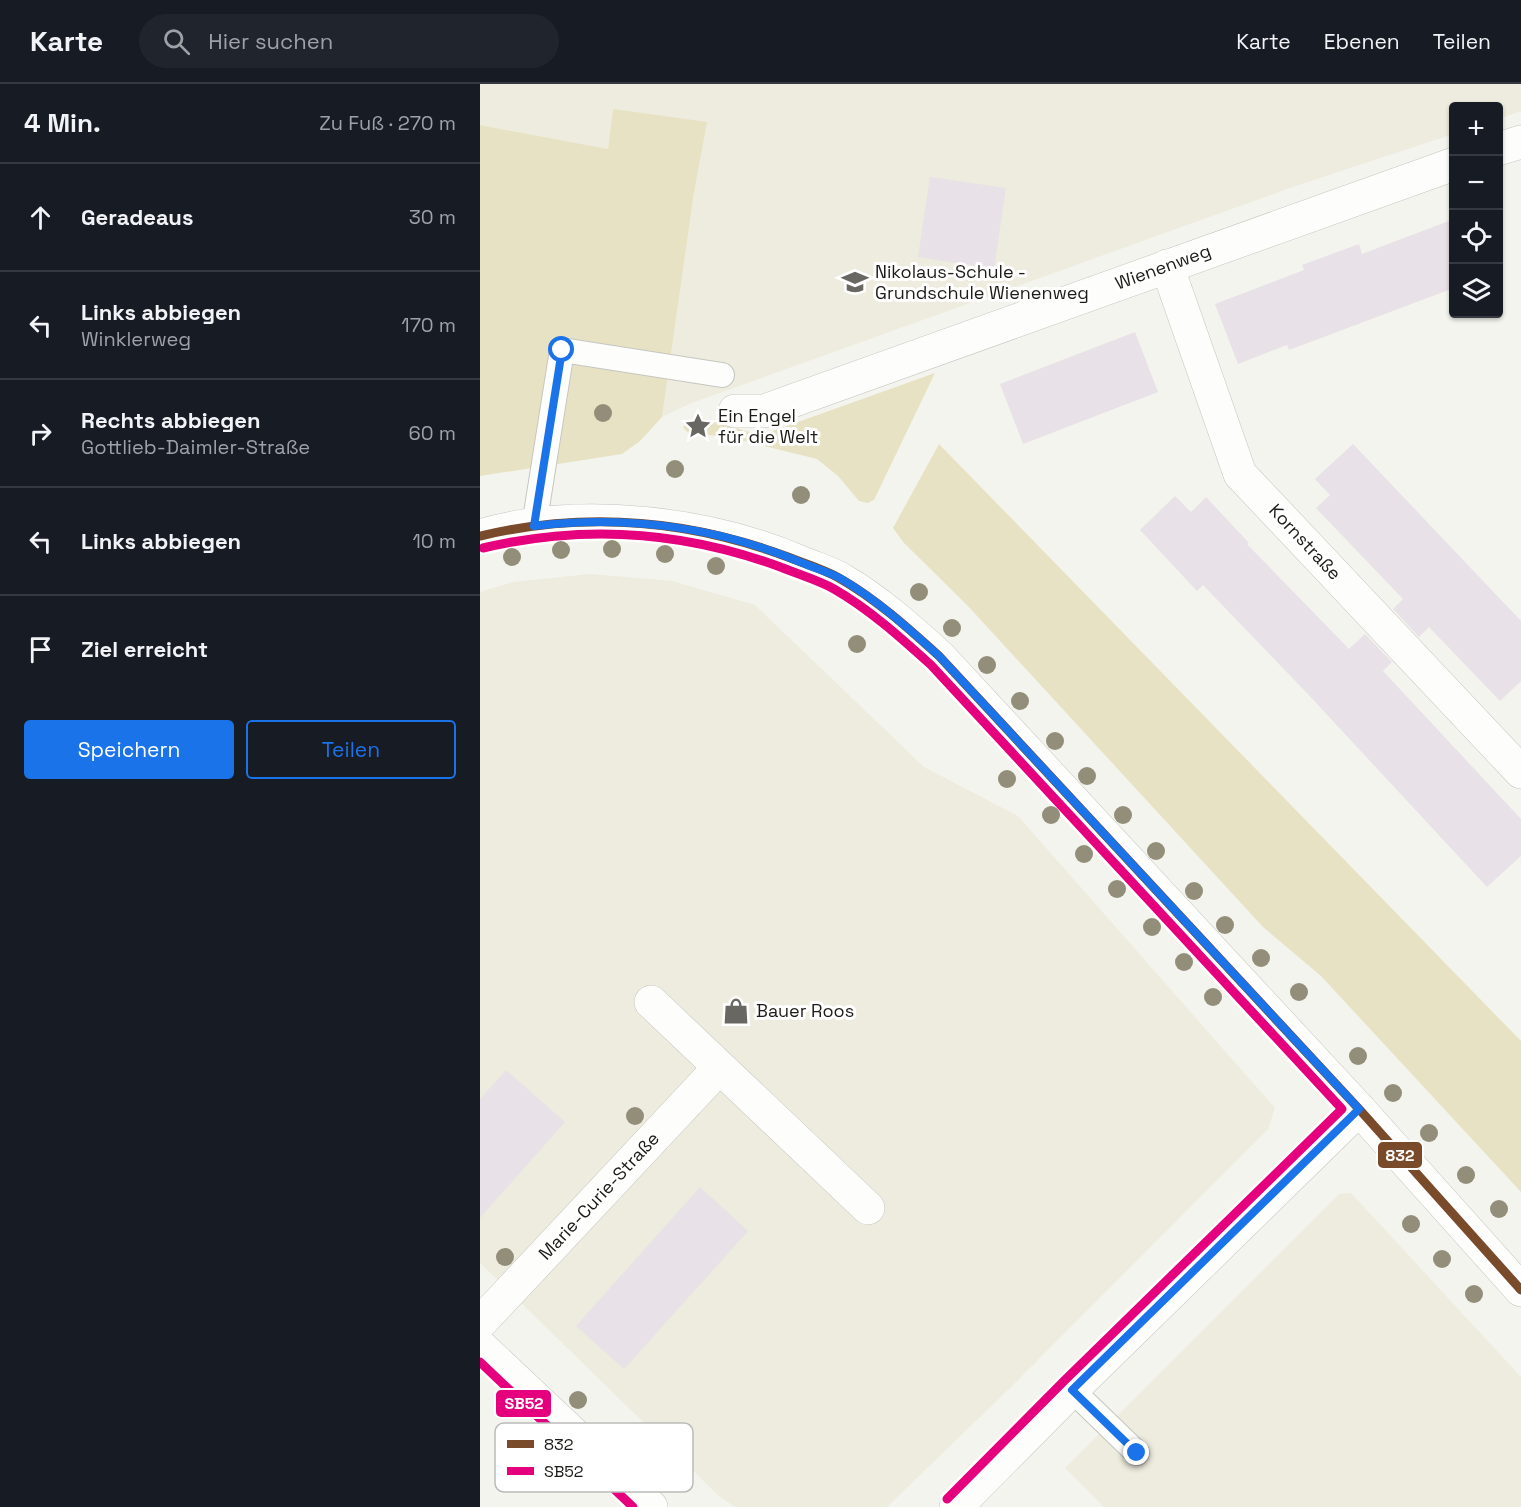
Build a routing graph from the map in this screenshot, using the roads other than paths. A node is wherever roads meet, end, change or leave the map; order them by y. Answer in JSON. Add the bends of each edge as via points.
{"nodes":[{"id":1,"x":1449,"y":166,"type":"edge"},
{"id":2,"x":1167,"y":266,"type":"junction"},
{"id":3,"x":722,"y":375,"type":"dead end"},
{"id":4,"x":735,"y":411,"type":"dead end"},
{"id":5,"x":534,"y":526,"type":"junction"},
{"id":6,"x":480,"y":536,"type":"edge"},
{"id":7,"x":1521,"y":772,"type":"edge"},
{"id":8,"x":651,"y":1002,"type":"dead end"},
{"id":9,"x":718,"y":1069,"type":"junction"},
{"id":10,"x":1359,"y":1109,"type":"junction"},
{"id":11,"x":868,"y":1208,"type":"dead end"},
{"id":12,"x":1521,"y":1290,"type":"edge"},
{"id":13,"x":480,"y":1323,"type":"edge"},
{"id":14,"x":480,"y":1346,"type":"edge"},
{"id":15,"x":1072,"y":1390,"type":"junction"},
{"id":16,"x":562,"y":1423,"type":"edge"},
{"id":17,"x":1137,"y":1453,"type":"dead end"},
{"id":18,"x":635,"y":1492,"type":"edge"},
{"id":19,"x":651,"y":1507,"type":"edge"},
{"id":20,"x":956,"y":1507,"type":"edge"}],
"edges":[{"from":1,"to":2,"type":"street","name":"Wienenweg"},
{"from":2,"to":4,"type":"street","name":"Wienenweg","via":[[764,411]]},
{"from":2,"to":7,"type":"street","name":"Kornstraße","via":[[1240,474]]},
{"from":3,"to":5,"type":"lane","via":[[562,350]]},
{"from":5,"to":6,"type":"street"},
{"from":5,"to":10,"type":"street","via":[[577,521],[659,524],[734,538],[841,579],[894,616],[939,656]]},
{"from":8,"to":9,"type":"street"},
{"from":9,"to":11,"type":"street"},
{"from":9,"to":13,"type":"street","name":"Marie-Curie-Straße"},
{"from":10,"to":12,"type":"street"},
{"from":10,"to":15,"type":"street"},
{"from":14,"to":16,"type":"street"},
{"from":15,"to":17,"type":"lane"},
{"from":15,"to":20,"type":"street"},
{"from":18,"to":19,"type":"street"}]}
